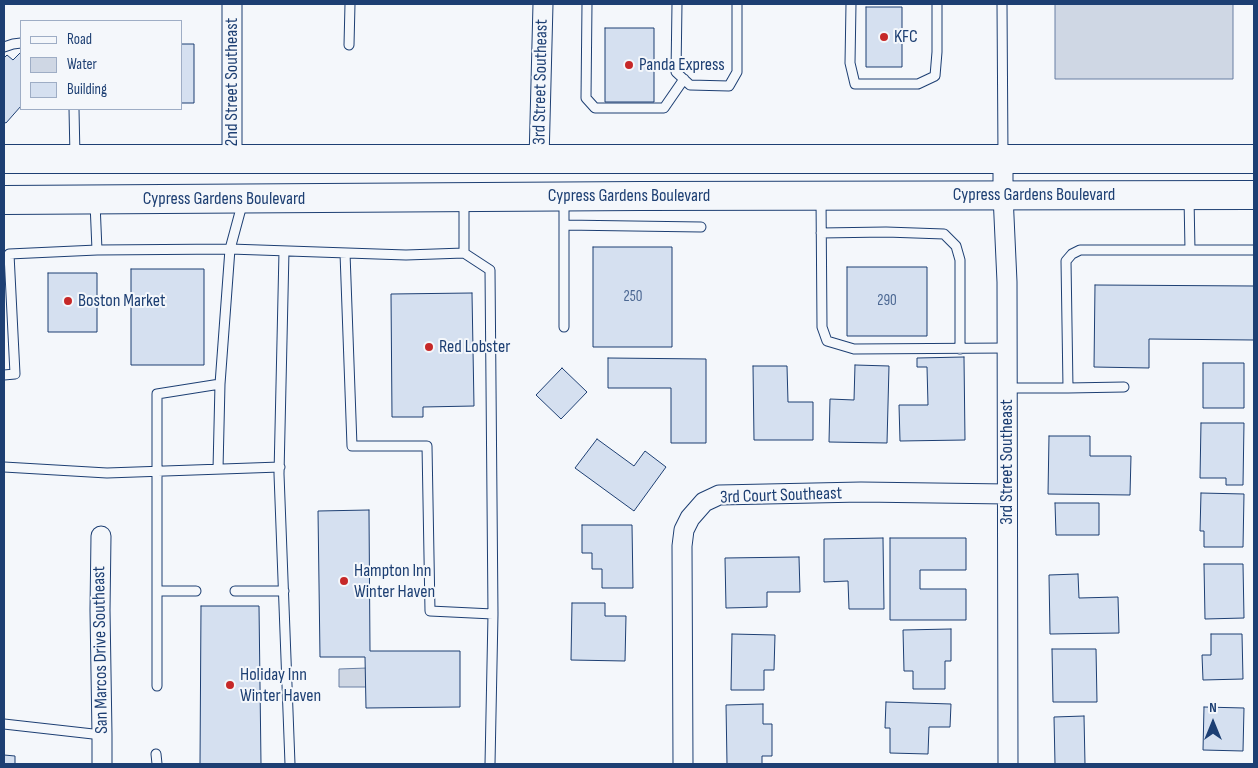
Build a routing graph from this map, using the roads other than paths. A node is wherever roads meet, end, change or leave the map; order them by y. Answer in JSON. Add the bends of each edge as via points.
{"nodes":[{"id":1,"x":232,"y":4,"type":"edge"},
{"id":2,"x":350,"y":4,"type":"edge"},
{"id":3,"x":543,"y":4,"type":"edge"},
{"id":4,"x":587,"y":4,"type":"edge"},
{"id":5,"x":677,"y":4,"type":"edge"},
{"id":6,"x":737,"y":4,"type":"edge"},
{"id":7,"x":851,"y":4,"type":"edge"},
{"id":8,"x":937,"y":4,"type":"edge"},
{"id":9,"x":1002,"y":4,"type":"edge"},
{"id":10,"x":20,"y":43,"type":"edge"},
{"id":11,"x":349,"y":45,"type":"dead end"},
{"id":12,"x":4,"y":47,"type":"edge"},
{"id":13,"x":684,"y":80,"type":"junction"},
{"id":14,"x":74,"y":110,"type":"edge"},
{"id":15,"x":1225,"y":150,"type":"dead end"},
{"id":16,"x":4,"y":159,"type":"edge"},
{"id":17,"x":75,"y":159,"type":"junction"},
{"id":18,"x":1003,"y":159,"type":"junction"},
{"id":19,"x":1155,"y":159,"type":"junction"},
{"id":20,"x":1254,"y":159,"type":"edge"},
{"id":21,"x":232,"y":160,"type":"junction"},
{"id":22,"x":382,"y":160,"type":"junction"},
{"id":23,"x":539,"y":160,"type":"junction"},
{"id":24,"x":1254,"y":176,"type":"edge"},
{"id":25,"x":564,"y":196,"type":"junction"},
{"id":26,"x":820,"y":196,"type":"junction"},
{"id":27,"x":1003,"y":196,"type":"junction"},
{"id":28,"x":1176,"y":196,"type":"junction"},
{"id":29,"x":1254,"y":196,"type":"edge"},
{"id":30,"x":464,"y":197,"type":"junction"},
{"id":31,"x":244,"y":198,"type":"junction"},
{"id":32,"x":375,"y":198,"type":"junction"},
{"id":33,"x":4,"y":200,"type":"edge"},
{"id":34,"x":95,"y":200,"type":"junction"},
{"id":35,"x":564,"y":224,"type":"junction"},
{"id":36,"x":701,"y":227,"type":"dead end"},
{"id":37,"x":821,"y":233,"type":"junction"},
{"id":38,"x":230,"y":249,"type":"junction"},
{"id":39,"x":97,"y":250,"type":"junction"},
{"id":40,"x":1190,"y":250,"type":"junction"},
{"id":41,"x":1254,"y":250,"type":"edge"},
{"id":42,"x":284,"y":251,"type":"junction"},
{"id":43,"x":345,"y":253,"type":"junction"},
{"id":44,"x":464,"y":253,"type":"junction"},
{"id":45,"x":564,"y":327,"type":"dead end"},
{"id":46,"x":1007,"y":348,"type":"junction"},
{"id":47,"x":960,"y":349,"type":"junction"},
{"id":48,"x":4,"y":375,"type":"edge"},
{"id":49,"x":220,"y":384,"type":"junction"},
{"id":50,"x":1124,"y":387,"type":"dead end"},
{"id":51,"x":1007,"y":388,"type":"junction"},
{"id":52,"x":1068,"y":388,"type":"junction"},
{"id":53,"x":4,"y":466,"type":"edge"},
{"id":54,"x":280,"y":467,"type":"junction"},
{"id":55,"x":218,"y":469,"type":"junction"},
{"id":56,"x":157,"y":472,"type":"junction"},
{"id":57,"x":1007,"y":494,"type":"junction"},
{"id":58,"x":101,"y":536,"type":"dead end"},
{"id":59,"x":157,"y":591,"type":"junction"},
{"id":60,"x":196,"y":591,"type":"dead end"},
{"id":61,"x":235,"y":591,"type":"dead end"},
{"id":62,"x":284,"y":591,"type":"junction"},
{"id":63,"x":493,"y":614,"type":"junction"},
{"id":64,"x":157,"y":686,"type":"dead end"},
{"id":65,"x":4,"y":724,"type":"edge"},
{"id":66,"x":102,"y":735,"type":"junction"},
{"id":67,"x":156,"y":754,"type":"dead end"},
{"id":68,"x":102,"y":764,"type":"edge"},
{"id":69,"x":157,"y":764,"type":"edge"},
{"id":70,"x":290,"y":764,"type":"edge"},
{"id":71,"x":490,"y":764,"type":"edge"},
{"id":72,"x":683,"y":764,"type":"edge"},
{"id":73,"x":1008,"y":764,"type":"edge"}],
"edges":[{"from":1,"to":21,"type":"street","name":"2nd Street Southeast"},
{"from":2,"to":11,"type":"lane"},
{"from":3,"to":23,"type":"street","name":"3rd Street Southeast"},
{"from":4,"to":13,"type":"lane","via":[[586,98],[595,108],[664,108]]},
{"from":5,"to":13,"type":"lane","via":[[676,72]]},
{"from":6,"to":13,"type":"lane","via":[[737,72],[729,86],[690,85]]},
{"from":7,"to":8,"type":"lane","via":[[850,63],[855,84],[918,84],[935,76]]},
{"from":9,"to":18,"type":"lane"},
{"from":10,"to":12,"type":"lane"},
{"from":14,"to":17,"type":"lane"},
{"from":15,"to":19,"type":"lane"},
{"from":16,"to":17,"type":"main road","name":"Cypress Gardens Boulevard"},
{"from":17,"to":21,"type":"main road","name":"Cypress Gardens Boulevard"},
{"from":18,"to":19,"type":"main road","name":"Cypress Gardens Boulevard"},
{"from":18,"to":23,"type":"main road","name":"Cypress Gardens Boulevard"},
{"from":18,"to":27,"type":"street","name":"3rd Street Southeast"},
{"from":19,"to":20,"type":"main road","name":"Cypress Gardens Boulevard"},
{"from":21,"to":22,"type":"main road","name":"Cypress Gardens Boulevard"},
{"from":22,"to":23,"type":"main road","name":"Cypress Gardens Boulevard"},
{"from":22,"to":31,"type":"main road","via":[[360,172],[256,177]]},
{"from":23,"to":32,"type":"main road","via":[[504,173],[380,192]]},
{"from":24,"to":28,"type":"main road"},
{"from":25,"to":26,"type":"main road","name":"Cypress Gardens Boulevard"},
{"from":25,"to":30,"type":"main road","name":"Cypress Gardens Boulevard"},
{"from":25,"to":35,"type":"lane"},
{"from":26,"to":27,"type":"main road","name":"Cypress Gardens Boulevard"},
{"from":26,"to":37,"type":"lane"},
{"from":27,"to":28,"type":"main road","name":"Cypress Gardens Boulevard"},
{"from":27,"to":46,"type":"street","name":"3rd Street Southeast"},
{"from":28,"to":29,"type":"main road","name":"Cypress Gardens Boulevard"},
{"from":28,"to":40,"type":"lane"},
{"from":30,"to":32,"type":"main road","name":"Cypress Gardens Boulevard"},
{"from":30,"to":44,"type":"lane"},
{"from":31,"to":32,"type":"main road","name":"Cypress Gardens Boulevard"},
{"from":31,"to":34,"type":"main road","name":"Cypress Gardens Boulevard"},
{"from":31,"to":38,"type":"lane"},
{"from":33,"to":34,"type":"main road","name":"Cypress Gardens Boulevard"},
{"from":34,"to":39,"type":"lane"},
{"from":35,"to":36,"type":"lane"},
{"from":35,"to":45,"type":"lane"},
{"from":37,"to":47,"type":"lane","via":[[822,327],[827,341],[854,349]]},
{"from":37,"to":47,"type":"lane","via":[[944,234],[956,246],[960,260]]},
{"from":38,"to":39,"type":"lane"},
{"from":38,"to":42,"type":"lane"},
{"from":38,"to":49,"type":"lane"},
{"from":39,"to":48,"type":"lane","via":[[10,254],[16,374]]},
{"from":40,"to":41,"type":"lane"},
{"from":40,"to":52,"type":"lane","via":[[1080,250],[1072,254],[1066,261]]},
{"from":42,"to":43,"type":"lane"},
{"from":42,"to":54,"type":"lane"},
{"from":43,"to":44,"type":"lane"},
{"from":43,"to":63,"type":"lane","via":[[352,446],[427,446],[430,611]]},
{"from":44,"to":63,"type":"lane","via":[[490,270]]},
{"from":46,"to":47,"type":"lane"},
{"from":46,"to":51,"type":"street","name":"3rd Street Southeast"},
{"from":49,"to":55,"type":"lane"},
{"from":49,"to":56,"type":"lane","via":[[157,394]]},
{"from":50,"to":52,"type":"lane"},
{"from":51,"to":52,"type":"lane"},
{"from":51,"to":57,"type":"street","name":"3rd Street Southeast"},
{"from":53,"to":56,"type":"lane","via":[[107,473]]},
{"from":54,"to":55,"type":"lane"},
{"from":54,"to":62,"type":"lane"},
{"from":55,"to":56,"type":"lane"},
{"from":56,"to":59,"type":"lane"},
{"from":57,"to":72,"type":"street","name":"3rd Court Southeast","via":[[861,492],[719,495],[704,502],[690,518],[682,546]]},
{"from":57,"to":73,"type":"street","name":"3rd Street Southeast"},
{"from":58,"to":66,"type":"street","name":"San Marcos Drive Southeast"},
{"from":59,"to":60,"type":"lane"},
{"from":59,"to":64,"type":"lane"},
{"from":61,"to":62,"type":"lane"},
{"from":62,"to":70,"type":"lane"},
{"from":63,"to":71,"type":"lane"},
{"from":65,"to":66,"type":"lane"},
{"from":66,"to":68,"type":"street","name":"San Marcos Drive Southeast"},
{"from":67,"to":69,"type":"lane"}]}
